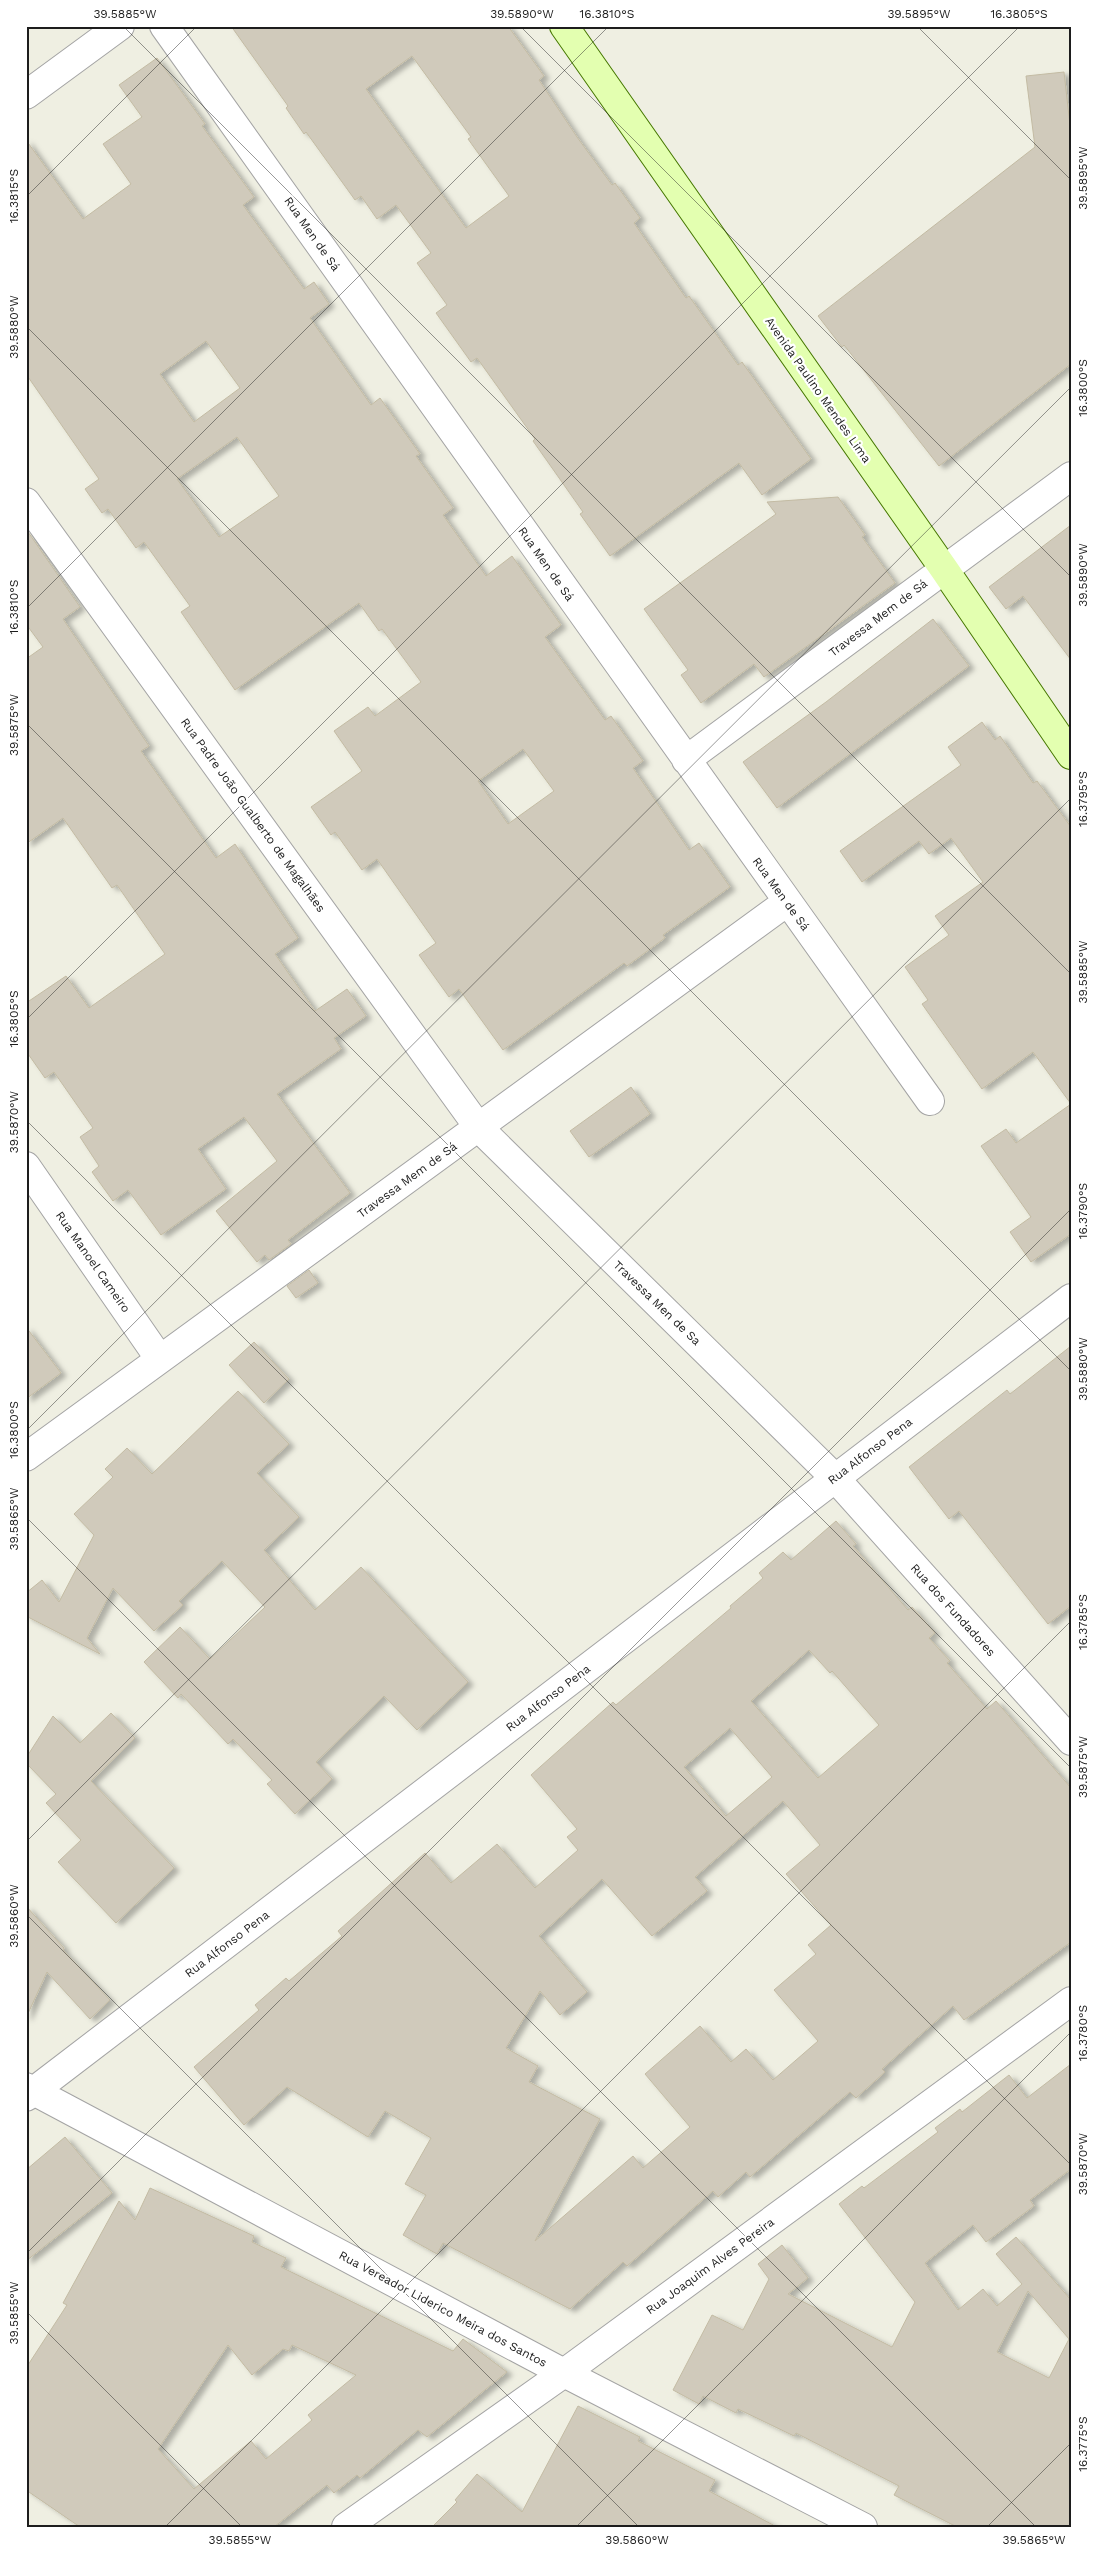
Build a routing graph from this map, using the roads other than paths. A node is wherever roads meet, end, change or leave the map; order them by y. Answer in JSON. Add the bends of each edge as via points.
{"nodes":[{"id":1,"x":120,"y":26,"type":"edge"},
{"id":2,"x":164,"y":26,"type":"edge"},
{"id":3,"x":564,"y":26,"type":"edge"},
{"id":4,"x":26,"y":94,"type":"edge"},
{"id":5,"x":1071,"y":476,"type":"edge"},
{"id":6,"x":26,"y":502,"type":"edge"},
{"id":7,"x":944,"y":569,"type":"junction"},
{"id":8,"x":1071,"y":755,"type":"edge"},
{"id":9,"x":686,"y":760,"type":"junction"},
{"id":10,"x":787,"y":902,"type":"junction"},
{"id":11,"x":930,"y":1101,"type":"dead end"},
{"id":12,"x":479,"y":1128,"type":"junction"},
{"id":13,"x":26,"y":1166,"type":"edge"},
{"id":14,"x":1071,"y":1298,"type":"edge"},
{"id":15,"x":159,"y":1358,"type":"junction"},
{"id":16,"x":26,"y":1457,"type":"edge"},
{"id":17,"x":835,"y":1478,"type":"junction"},
{"id":18,"x":1071,"y":1741,"type":"edge"},
{"id":19,"x":1071,"y":2001,"type":"edge"},
{"id":20,"x":29,"y":2092,"type":"edge"},
{"id":21,"x":564,"y":2373,"type":"junction"},
{"id":22,"x":346,"y":2527,"type":"edge"},
{"id":23,"x":863,"y":2527,"type":"edge"}],
"edges":[{"from":1,"to":4,"type":"street"},
{"from":2,"to":9,"type":"street","name":"Rua Men de Sá"},
{"from":3,"to":7,"type":"main road","name":"Avenida Paulino Mendes Lima"},
{"from":5,"to":7,"type":"street","name":"Travessa Mem de Sá"},
{"from":6,"to":12,"type":"street","name":"Rua Padre João Gualberto de Magalhães"},
{"from":7,"to":8,"type":"main road","name":"Avenida Paulino Mendes Lima"},
{"from":7,"to":9,"type":"street","name":"Travessa Mem de Sá"},
{"from":9,"to":10,"type":"street","name":"Rua Men de Sá"},
{"from":10,"to":11,"type":"street","name":"Rua Men de Sá"},
{"from":10,"to":12,"type":"street","name":"Travessa Mem de Sá"},
{"from":12,"to":15,"type":"street","name":"Travessa Mem de Sá"},
{"from":12,"to":17,"type":"street","name":"Travessa Men de Sa"},
{"from":13,"to":15,"type":"street","name":"Rua Manoel Cameiro"},
{"from":14,"to":17,"type":"street","name":"Rua Alfonso Pena"},
{"from":15,"to":16,"type":"street","name":"Travessa Mem de Sá"},
{"from":17,"to":18,"type":"street","name":"Rua dos Fundadores"},
{"from":17,"to":20,"type":"street","name":"Rua Alfonso Pena"},
{"from":19,"to":21,"type":"street","name":"Rua Joaquim Alves Pereira"},
{"from":20,"to":21,"type":"street","name":"Rua Vereador Liderico Meira dos Santos"},
{"from":21,"to":22,"type":"street","name":"Rua Joaquim Alves Pereira"},
{"from":21,"to":23,"type":"street","name":"Rua Vereador Liderico Meira dos Santos"}]}
